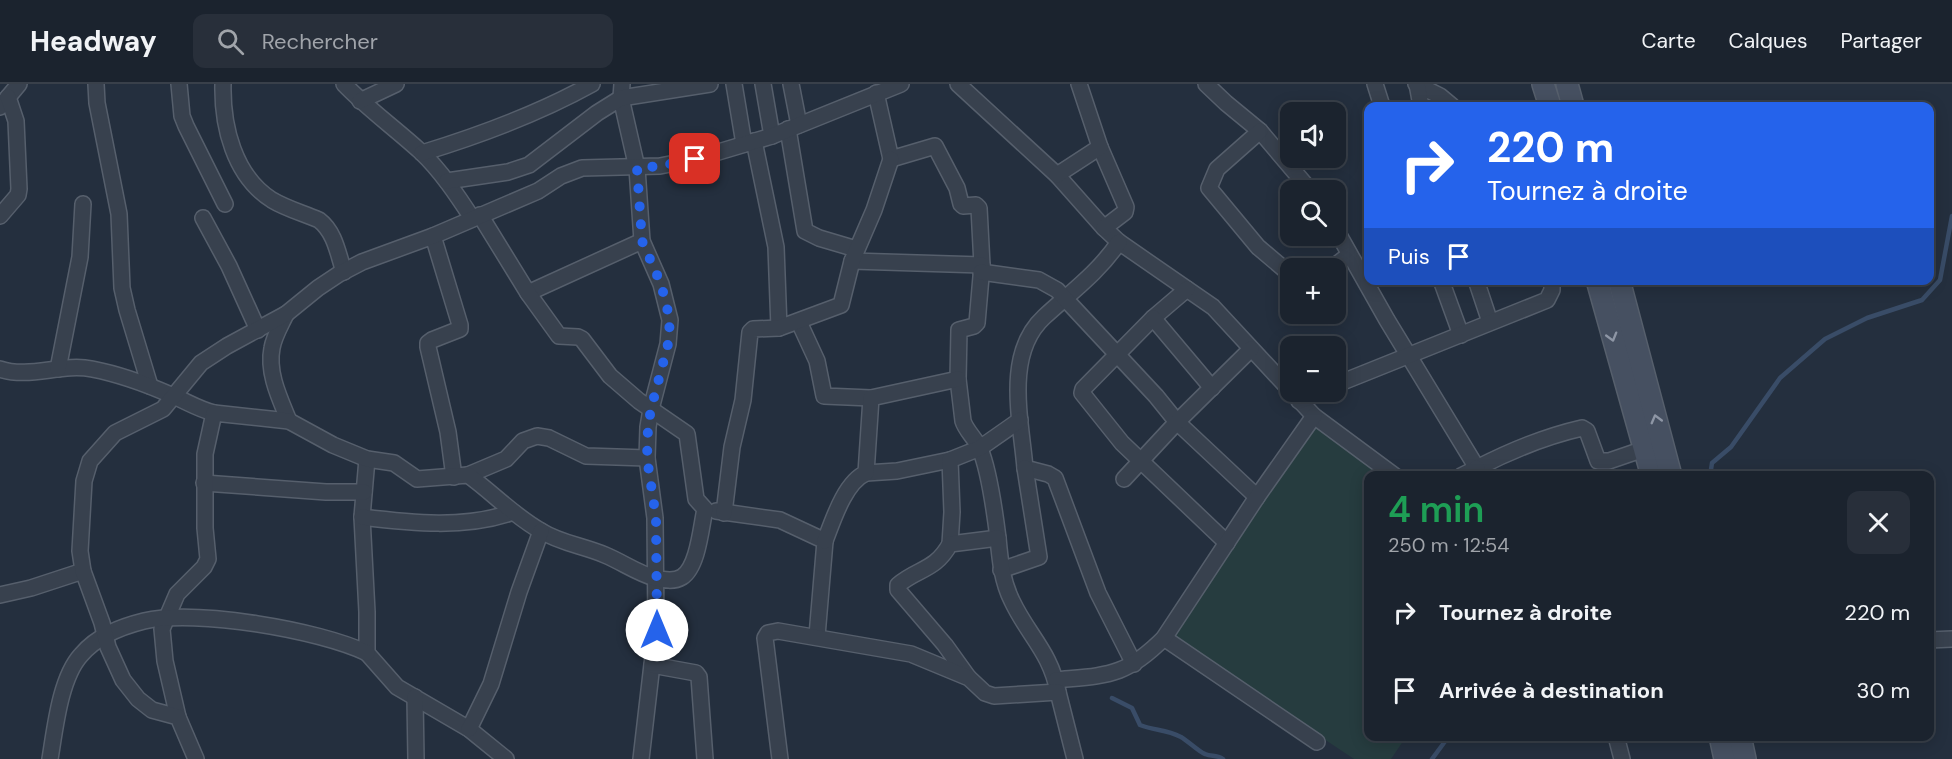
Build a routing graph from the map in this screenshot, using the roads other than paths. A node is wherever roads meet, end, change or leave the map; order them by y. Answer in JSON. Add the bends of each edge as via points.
{"nodes":[{"id":1,"x":19,"y":84,"type":"edge"},
{"id":2,"x":96,"y":84,"type":"edge"},
{"id":3,"x":179,"y":84,"type":"edge"},
{"id":4,"x":223,"y":84,"type":"edge"},
{"id":5,"x":344,"y":84,"type":"edge"},
{"id":6,"x":396,"y":84,"type":"edge"},
{"id":7,"x":592,"y":84,"type":"edge"},
{"id":8,"x":710,"y":84,"type":"edge"},
{"id":9,"x":735,"y":84,"type":"edge"},
{"id":10,"x":763,"y":84,"type":"edge"},
{"id":11,"x":791,"y":84,"type":"edge"},
{"id":12,"x":901,"y":84,"type":"edge"},
{"id":13,"x":958,"y":84,"type":"edge"},
{"id":14,"x":1079,"y":84,"type":"edge"},
{"id":15,"x":1206,"y":84,"type":"edge"},
{"id":16,"x":1375,"y":84,"type":"edge"},
{"id":17,"x":1416,"y":84,"type":"edge"},
{"id":18,"x":1544,"y":84,"type":"edge"},
{"id":19,"x":1567,"y":84,"type":"edge"},
{"id":20,"x":621,"y":91,"type":"edge"},
{"id":21,"x":876,"y":93,"type":"junction"},
{"id":22,"x":360,"y":101,"type":"junction"},
{"id":23,"x":4,"y":102,"type":"edge"},
{"id":24,"x":1381,"y":102,"type":"edge"},
{"id":25,"x":1420,"y":102,"type":"edge"},
{"id":26,"x":1447,"y":102,"type":"edge"},
{"id":27,"x":1549,"y":102,"type":"edge"},
{"id":28,"x":1572,"y":102,"type":"edge"},
{"id":29,"x":794,"y":127,"type":"junction"},
{"id":30,"x":1260,"y":131,"type":"junction"},
{"id":31,"x":772,"y":136,"type":"junction"},
{"id":32,"x":749,"y":143,"type":"junction"},
{"id":33,"x":1100,"y":147,"type":"junction"},
{"id":34,"x":422,"y":153,"type":"junction"},
{"id":35,"x":891,"y":159,"type":"junction"},
{"id":36,"x":637,"y":168,"type":"junction"},
{"id":37,"x":1057,"y":175,"type":"junction"},
{"id":38,"x":1302,"y":180,"type":"edge"},
{"id":39,"x":447,"y":181,"type":"junction"},
{"id":40,"x":83,"y":204,"type":"dead end"},
{"id":41,"x":225,"y":204,"type":"dead end"},
{"id":42,"x":0,"y":216,"type":"edge"},
{"id":43,"x":476,"y":217,"type":"junction"},
{"id":44,"x":203,"y":219,"type":"dead end"},
{"id":45,"x":1104,"y":228,"type":"junction"},
{"id":46,"x":433,"y":236,"type":"junction"},
{"id":47,"x":642,"y":241,"type":"junction"},
{"id":48,"x":1119,"y":242,"type":"junction"},
{"id":49,"x":1344,"y":246,"type":"edge"},
{"id":50,"x":854,"y":255,"type":"junction"},
{"id":51,"x":1349,"y":255,"type":"junction"},
{"id":52,"x":1345,"y":258,"type":"edge"},
{"id":53,"x":1280,"y":266,"type":"edge"},
{"id":54,"x":982,"y":268,"type":"junction"},
{"id":55,"x":344,"y":272,"type":"junction"},
{"id":56,"x":1364,"y":280,"type":"edge"},
{"id":57,"x":1367,"y":285,"type":"edge"},
{"id":58,"x":1443,"y":285,"type":"edge"},
{"id":59,"x":1478,"y":285,"type":"edge"},
{"id":60,"x":1552,"y":285,"type":"edge"},
{"id":61,"x":1598,"y":285,"type":"edge"},
{"id":62,"x":1620,"y":285,"type":"edge"},
{"id":63,"x":1187,"y":289,"type":"junction"},
{"id":64,"x":528,"y":293,"type":"junction"},
{"id":65,"x":1066,"y":298,"type":"junction"},
{"id":66,"x":286,"y":314,"type":"junction"},
{"id":67,"x":1153,"y":318,"type":"junction"},
{"id":68,"x":799,"y":322,"type":"junction"},
{"id":69,"x":1490,"y":322,"type":"junction"},
{"id":70,"x":779,"y":328,"type":"junction"},
{"id":71,"x":258,"y":330,"type":"junction"},
{"id":72,"x":1461,"y":335,"type":"junction"},
{"id":73,"x":1251,"y":349,"type":"junction"},
{"id":74,"x":1118,"y":355,"type":"junction"},
{"id":75,"x":1409,"y":356,"type":"junction"},
{"id":76,"x":0,"y":361,"type":"edge"},
{"id":77,"x":0,"y":369,"type":"edge"},
{"id":78,"x":58,"y":369,"type":"junction"},
{"id":79,"x":958,"y":379,"type":"junction"},
{"id":80,"x":1280,"y":380,"type":"edge"},
{"id":81,"x":1346,"y":381,"type":"edge"},
{"id":82,"x":150,"y":386,"type":"junction"},
{"id":83,"x":1212,"y":388,"type":"junction"},
{"id":84,"x":174,"y":396,"type":"junction"},
{"id":85,"x":871,"y":398,"type":"junction"},
{"id":86,"x":1300,"y":402,"type":"edge"},
{"id":87,"x":651,"y":409,"type":"junction"},
{"id":88,"x":214,"y":413,"type":"junction"},
{"id":89,"x":1314,"y":417,"type":"junction"},
{"id":90,"x":1020,"y":420,"type":"junction"},
{"id":91,"x":290,"y":421,"type":"junction"},
{"id":92,"x":1177,"y":422,"type":"junction"},
{"id":93,"x":980,"y":448,"type":"junction"},
{"id":94,"x":1644,"y":449,"type":"junction"},
{"id":95,"x":647,"y":458,"type":"junction"},
{"id":96,"x":367,"y":459,"type":"junction"},
{"id":97,"x":950,"y":460,"type":"junction"},
{"id":98,"x":1141,"y":460,"type":"junction"},
{"id":99,"x":1025,"y":468,"type":"junction"},
{"id":100,"x":1478,"y":468,"type":"junction"},
{"id":101,"x":1388,"y":471,"type":"edge"},
{"id":102,"x":1472,"y":471,"type":"edge"},
{"id":103,"x":1651,"y":471,"type":"edge"},
{"id":104,"x":1670,"y":471,"type":"edge"},
{"id":105,"x":866,"y":473,"type":"junction"},
{"id":106,"x":461,"y":476,"type":"junction"},
{"id":107,"x":1124,"y":479,"type":"dead end"},
{"id":108,"x":204,"y":483,"type":"junction"},
{"id":109,"x":364,"y":492,"type":"junction"},
{"id":110,"x":1257,"y":497,"type":"junction"},
{"id":111,"x":705,"y":509,"type":"junction"},
{"id":112,"x":513,"y":512,"type":"junction"},
{"id":113,"x":724,"y":513,"type":"junction"},
{"id":114,"x":362,"y":517,"type":"junction"},
{"id":115,"x":541,"y":531,"type":"junction"},
{"id":116,"x":998,"y":538,"type":"junction"},
{"id":117,"x":825,"y":541,"type":"junction"},
{"id":118,"x":1227,"y":543,"type":"junction"},
{"id":119,"x":950,"y":544,"type":"junction"},
{"id":120,"x":1001,"y":570,"type":"junction"},
{"id":121,"x":83,"y":571,"type":"junction"},
{"id":122,"x":657,"y":578,"type":"junction"},
{"id":123,"x":1,"y":597,"type":"edge"},
{"id":124,"x":166,"y":618,"type":"junction"},
{"id":125,"x":105,"y":635,"type":"junction"},
{"id":126,"x":817,"y":636,"type":"junction"},
{"id":127,"x":1164,"y":638,"type":"junction"},
{"id":128,"x":1952,"y":639,"type":"edge"},
{"id":129,"x":1934,"y":640,"type":"edge"},
{"id":130,"x":367,"y":653,"type":"junction"},
{"id":131,"x":1134,"y":664,"type":"junction"},
{"id":132,"x":652,"y":665,"type":"junction"},
{"id":133,"x":969,"y":678,"type":"junction"},
{"id":134,"x":1057,"y":686,"type":"junction"},
{"id":135,"x":415,"y":697,"type":"junction"},
{"id":136,"x":178,"y":717,"type":"junction"},
{"id":137,"x":470,"y":729,"type":"junction"},
{"id":138,"x":1617,"y":741,"type":"edge"},
{"id":139,"x":1721,"y":741,"type":"edge"},
{"id":140,"x":1741,"y":741,"type":"edge"},
{"id":141,"x":1317,"y":742,"type":"dead end"},
{"id":142,"x":50,"y":759,"type":"edge"},
{"id":143,"x":196,"y":759,"type":"edge"},
{"id":144,"x":416,"y":759,"type":"edge"},
{"id":145,"x":507,"y":759,"type":"edge"},
{"id":146,"x":641,"y":759,"type":"edge"},
{"id":147,"x":705,"y":759,"type":"edge"},
{"id":148,"x":780,"y":759,"type":"edge"},
{"id":149,"x":1075,"y":759,"type":"edge"},
{"id":150,"x":1622,"y":759,"type":"edge"},
{"id":151,"x":1725,"y":759,"type":"edge"},
{"id":152,"x":1745,"y":759,"type":"edge"}],
"edges":[{"from":1,"to":23,"type":"street"},
{"from":2,"to":82,"type":"street","via":[[118,214],[123,288]]},
{"from":3,"to":41,"type":"street","via":[[186,126]]},
{"from":4,"to":55,"type":"street","via":[[226,128],[242,169],[258,190],[271,199],[324,224]]},
{"from":5,"to":22,"type":"street"},
{"from":6,"to":22,"type":"street"},
{"from":7,"to":34,"type":"street","via":[[484,134]]},
{"from":8,"to":20,"type":"street"},
{"from":9,"to":32,"type":"street"},
{"from":10,"to":31,"type":"street"},
{"from":11,"to":29,"type":"street"},
{"from":12,"to":21,"type":"street"},
{"from":13,"to":37,"type":"street"},
{"from":14,"to":33,"type":"street"},
{"from":15,"to":30,"type":"street"},
{"from":16,"to":24,"type":"street"},
{"from":17,"to":25,"type":"street"},
{"from":17,"to":26,"type":"street"},
{"from":18,"to":27,"type":"street"},
{"from":19,"to":28,"type":"street"},
{"from":20,"to":36,"type":"street"},
{"from":20,"to":39,"type":"street","via":[[529,165]]},
{"from":21,"to":29,"type":"street"},
{"from":21,"to":35,"type":"street"},
{"from":22,"to":34,"type":"street"},
{"from":23,"to":42,"type":"street","via":[[15,121],[19,189]]},
{"from":29,"to":31,"type":"street"},
{"from":29,"to":50,"type":"street","via":[[805,231]]},
{"from":30,"to":38,"type":"street"},
{"from":30,"to":53,"type":"street","via":[[1217,169],[1209,188],[1258,247]]},
{"from":31,"to":32,"type":"street"},
{"from":32,"to":36,"type":"street","via":[[695,159]]},
{"from":32,"to":70,"type":"street","via":[[776,247]]},
{"from":33,"to":37,"type":"street"},
{"from":33,"to":45,"type":"street","via":[[1126,207]]},
{"from":34,"to":39,"type":"street"},
{"from":35,"to":50,"type":"street"},
{"from":35,"to":54,"type":"street","via":[[936,147],[961,204],[979,208]]},
{"from":36,"to":43,"type":"street","via":[[572,171],[538,191]]},
{"from":36,"to":47,"type":"street"},
{"from":37,"to":45,"type":"street"},
{"from":39,"to":43,"type":"street"},
{"from":40,"to":78,"type":"street","via":[[80,257]]},
{"from":43,"to":46,"type":"street"},
{"from":43,"to":64,"type":"street"},
{"from":44,"to":71,"type":"street"},
{"from":45,"to":48,"type":"street"},
{"from":46,"to":55,"type":"street"},
{"from":46,"to":106,"type":"street","via":[[460,329],[432,340],[428,347]]},
{"from":47,"to":64,"type":"street"},
{"from":47,"to":87,"type":"street","via":[[661,284],[670,320],[668,344]]},
{"from":48,"to":63,"type":"street"},
{"from":48,"to":65,"type":"street","via":[[1106,261]]},
{"from":49,"to":51,"type":"street"},
{"from":50,"to":54,"type":"street"},
{"from":50,"to":68,"type":"street","via":[[841,305]]},
{"from":51,"to":52,"type":"street"},
{"from":51,"to":56,"type":"street"},
{"from":54,"to":65,"type":"street","via":[[1044,281]]},
{"from":54,"to":79,"type":"street","via":[[977,323],[959,330]]},
{"from":55,"to":66,"type":"street"},
{"from":57,"to":75,"type":"street"},
{"from":58,"to":72,"type":"street"},
{"from":59,"to":69,"type":"street"},
{"from":60,"to":69,"type":"street","via":[[1546,300]]},
{"from":61,"to":94,"type":"street","one_way":true},
{"from":104,"to":62,"type":"street","one_way":true},
{"from":63,"to":67,"type":"street"},
{"from":63,"to":73,"type":"street","via":[[1223,316]]},
{"from":64,"to":87,"type":"street","via":[[560,336],[582,339],[610,376]]},
{"from":65,"to":74,"type":"street"},
{"from":65,"to":90,"type":"street","via":[[1042,318],[1027,340],[1020,368]]},
{"from":66,"to":71,"type":"street"},
{"from":66,"to":91,"type":"street","via":[[270,362]]},
{"from":67,"to":74,"type":"street"},
{"from":67,"to":83,"type":"street"},
{"from":68,"to":70,"type":"street"},
{"from":68,"to":85,"type":"street","via":[[817,361],[824,396]]},
{"from":69,"to":72,"type":"street"},
{"from":70,"to":113,"type":"street","via":[[750,332]]},
{"from":71,"to":84,"type":"street","via":[[201,363]]},
{"from":72,"to":75,"type":"street"},
{"from":73,"to":80,"type":"street"},
{"from":73,"to":83,"type":"street"},
{"from":74,"to":92,"type":"street"},
{"from":74,"to":98,"type":"street","via":[[1082,393]]},
{"from":75,"to":81,"type":"street"},
{"from":75,"to":100,"type":"street"},
{"from":76,"to":77,"type":"street"},
{"from":77,"to":78,"type":"street","via":[[17,373]]},
{"from":78,"to":82,"type":"street","via":[[92,369]]},
{"from":79,"to":85,"type":"street"},
{"from":79,"to":93,"type":"street","via":[[964,426]]},
{"from":82,"to":84,"type":"street"},
{"from":83,"to":92,"type":"street"},
{"from":84,"to":88,"type":"street"},
{"from":84,"to":121,"type":"street","via":[[163,409],[115,433],[90,461],[84,481],[80,536]]},
{"from":85,"to":105,"type":"street"},
{"from":86,"to":89,"type":"street"},
{"from":87,"to":95,"type":"street"},
{"from":87,"to":111,"type":"street","via":[[687,434],[696,500]]},
{"from":88,"to":91,"type":"street"},
{"from":88,"to":108,"type":"street","via":[[205,454]]},
{"from":89,"to":101,"type":"street"},
{"from":89,"to":110,"type":"street"},
{"from":90,"to":93,"type":"street"},
{"from":90,"to":99,"type":"street"},
{"from":91,"to":96,"type":"street"},
{"from":92,"to":98,"type":"street"},
{"from":92,"to":110,"type":"street"},
{"from":93,"to":97,"type":"street"},
{"from":93,"to":116,"type":"street"},
{"from":94,"to":100,"type":"street","via":[[1598,461],[1587,430],[1582,428]]},
{"from":94,"to":103,"type":"street"},
{"from":95,"to":106,"type":"street","via":[[586,456],[537,436],[524,441],[506,459]]},
{"from":95,"to":122,"type":"street","via":[[656,518]]},
{"from":96,"to":106,"type":"street","via":[[390,461],[417,479]]},
{"from":96,"to":109,"type":"street"},
{"from":97,"to":105,"type":"street"},
{"from":97,"to":119,"type":"street"},
{"from":98,"to":107,"type":"street"},
{"from":98,"to":118,"type":"street"},
{"from":99,"to":120,"type":"street","via":[[1039,557]]},
{"from":99,"to":131,"type":"street","via":[[1055,478],[1098,593]]},
{"from":100,"to":102,"type":"street"},
{"from":105,"to":117,"type":"street","via":[[852,483]]},
{"from":106,"to":112,"type":"street","via":[[494,494]]},
{"from":108,"to":109,"type":"street"},
{"from":108,"to":124,"type":"street","via":[[208,559],[182,586]]},
{"from":109,"to":114,"type":"street"},
{"from":110,"to":118,"type":"street"},
{"from":111,"to":113,"type":"street"},
{"from":111,"to":122,"type":"street","via":[[688,571],[673,580]]},
{"from":112,"to":114,"type":"street","via":[[471,521],[410,522]]},
{"from":112,"to":115,"type":"street"},
{"from":113,"to":117,"type":"street","via":[[780,519]]},
{"from":114,"to":130,"type":"street"},
{"from":115,"to":122,"type":"street"},
{"from":115,"to":137,"type":"street","via":[[490,684]]},
{"from":116,"to":119,"type":"street"},
{"from":116,"to":120,"type":"street"},
{"from":117,"to":126,"type":"street"},
{"from":118,"to":127,"type":"street"},
{"from":119,"to":133,"type":"street","via":[[929,568],[900,582],[898,590]]},
{"from":120,"to":134,"type":"street","via":[[1011,600],[1044,652]]},
{"from":121,"to":123,"type":"street"},
{"from":121,"to":125,"type":"street"},
{"from":122,"to":132,"type":"street"},
{"from":124,"to":125,"type":"street","via":[[144,621]]},
{"from":124,"to":130,"type":"street","via":[[262,624],[351,645]]},
{"from":124,"to":136,"type":"street","via":[[162,645]]},
{"from":125,"to":136,"type":"street","via":[[113,661],[138,699],[152,710]]},
{"from":125,"to":142,"type":"street","via":[[79,657],[69,675]]},
{"from":126,"to":133,"type":"street","via":[[911,654]]},
{"from":126,"to":148,"type":"street","via":[[771,631],[765,638]]},
{"from":127,"to":131,"type":"street"},
{"from":127,"to":141,"type":"street"},
{"from":128,"to":129,"type":"street"},
{"from":130,"to":135,"type":"street","via":[[388,679]]},
{"from":131,"to":134,"type":"street"},
{"from":132,"to":146,"type":"street"},
{"from":132,"to":147,"type":"street","via":[[699,677]]},
{"from":133,"to":134,"type":"street","via":[[994,696]]},
{"from":134,"to":149,"type":"street"},
{"from":135,"to":137,"type":"street"},
{"from":135,"to":144,"type":"street"},
{"from":136,"to":143,"type":"street"},
{"from":137,"to":145,"type":"street"},
{"from":138,"to":150,"type":"street"},
{"from":139,"to":151,"type":"street"},
{"from":140,"to":152,"type":"street"}]}
